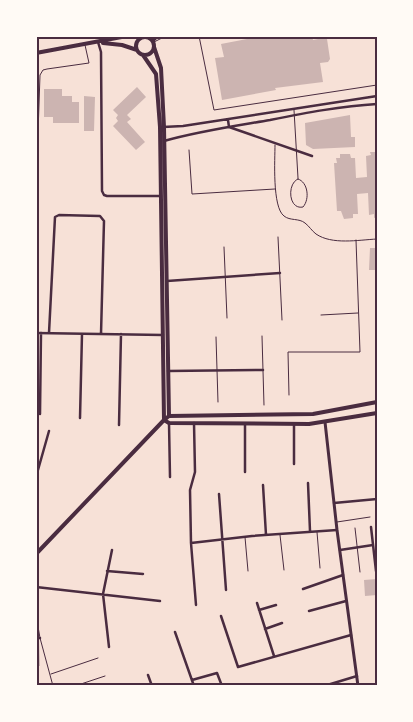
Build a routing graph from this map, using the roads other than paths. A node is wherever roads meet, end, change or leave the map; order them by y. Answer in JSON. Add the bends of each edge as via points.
{"nodes":[{"id":1,"x":127,"y":36,"type":"edge"},
{"id":2,"x":139,"y":36,"type":"edge"},
{"id":3,"x":158,"y":36,"type":"edge"},
{"id":4,"x":166,"y":36,"type":"edge"},
{"id":5,"x":199,"y":36,"type":"edge"},
{"id":6,"x":146,"y":37,"type":"edge"},
{"id":7,"x":98,"y":42,"type":"junction"},
{"id":8,"x":153,"y":42,"type":"junction"},
{"id":9,"x":85,"y":45,"type":"junction"},
{"id":10,"x":154,"y":47,"type":"junction"},
{"id":11,"x":138,"y":50,"type":"junction"},
{"id":12,"x":36,"y":53,"type":"edge"},
{"id":13,"x":143,"y":55,"type":"junction"},
{"id":14,"x":377,"y":85,"type":"edge"},
{"id":15,"x":377,"y":96,"type":"edge"},
{"id":16,"x":377,"y":104,"type":"edge"},
{"id":17,"x":294,"y":108,"type":"junction"},
{"id":18,"x":294,"y":115,"type":"junction"},
{"id":19,"x":228,"y":120,"type":"junction"},
{"id":20,"x":162,"y":127,"type":"junction"},
{"id":21,"x":229,"y":127,"type":"junction"},
{"id":22,"x":162,"y":142,"type":"junction"},
{"id":23,"x":275,"y":144,"type":"junction"},
{"id":24,"x":189,"y":150,"type":"dead end"},
{"id":25,"x":312,"y":156,"type":"dead end"},
{"id":26,"x":298,"y":179,"type":"junction"},
{"id":27,"x":276,"y":189,"type":"junction"},
{"id":28,"x":36,"y":191,"type":"edge"},
{"id":29,"x":161,"y":196,"type":"junction"},
{"id":30,"x":278,"y":237,"type":"dead end"},
{"id":31,"x":377,"y":239,"type":"edge"},
{"id":32,"x":356,"y":240,"type":"junction"},
{"id":33,"x":224,"y":247,"type":"dead end"},
{"id":34,"x":280,"y":273,"type":"junction"},
{"id":35,"x":225,"y":277,"type":"junction"},
{"id":36,"x":167,"y":281,"type":"junction"},
{"id":37,"x":359,"y":313,"type":"junction"},
{"id":38,"x":321,"y":315,"type":"dead end"},
{"id":39,"x":227,"y":318,"type":"dead end"},
{"id":40,"x":282,"y":320,"type":"dead end"},
{"id":41,"x":36,"y":333,"type":"edge"},
{"id":42,"x":42,"y":333,"type":"junction"},
{"id":43,"x":49,"y":333,"type":"junction"},
{"id":44,"x":82,"y":334,"type":"junction"},
{"id":45,"x":101,"y":334,"type":"junction"},
{"id":46,"x":121,"y":334,"type":"junction"},
{"id":47,"x":163,"y":335,"type":"junction"},
{"id":48,"x":262,"y":336,"type":"dead end"},
{"id":49,"x":216,"y":337,"type":"dead end"},
{"id":50,"x":264,"y":370,"type":"junction"},
{"id":51,"x":168,"y":371,"type":"junction"},
{"id":52,"x":217,"y":371,"type":"junction"},
{"id":53,"x":289,"y":395,"type":"dead end"},
{"id":54,"x":218,"y":402,"type":"dead end"},
{"id":55,"x":377,"y":402,"type":"edge"},
{"id":56,"x":264,"y":405,"type":"dead end"},
{"id":57,"x":377,"y":413,"type":"edge"},
{"id":58,"x":40,"y":414,"type":"dead end"},
{"id":59,"x":169,"y":416,"type":"junction"},
{"id":60,"x":80,"y":418,"type":"dead end"},
{"id":61,"x":164,"y":420,"type":"junction"},
{"id":62,"x":325,"y":422,"type":"junction"},
{"id":63,"x":170,"y":423,"type":"junction"},
{"id":64,"x":194,"y":423,"type":"junction"},
{"id":65,"x":245,"y":424,"type":"junction"},
{"id":66,"x":294,"y":424,"type":"junction"},
{"id":67,"x":119,"y":425,"type":"dead end"},
{"id":68,"x":49,"y":431,"type":"dead end"},
{"id":69,"x":36,"y":459,"type":"edge"},
{"id":70,"x":41,"y":459,"type":"junction"},
{"id":71,"x":294,"y":464,"type":"dead end"},
{"id":72,"x":246,"y":472,"type":"dead end"},
{"id":73,"x":36,"y":477,"type":"edge"},
{"id":74,"x":170,"y":477,"type":"dead end"},
{"id":75,"x":308,"y":483,"type":"dead end"},
{"id":76,"x":263,"y":485,"type":"dead end"},
{"id":77,"x":219,"y":494,"type":"dead end"},
{"id":78,"x":377,"y":499,"type":"edge"},
{"id":79,"x":334,"y":502,"type":"junction"},
{"id":80,"x":370,"y":517,"type":"dead end"},
{"id":81,"x":336,"y":522,"type":"junction"},
{"id":82,"x":371,"y":527,"type":"dead end"},
{"id":83,"x":355,"y":528,"type":"dead end"},
{"id":84,"x":337,"y":530,"type":"junction"},
{"id":85,"x":317,"y":531,"type":"junction"},
{"id":86,"x":310,"y":532,"type":"junction"},
{"id":87,"x":280,"y":534,"type":"junction"},
{"id":88,"x":266,"y":535,"type":"junction"},
{"id":89,"x":245,"y":537,"type":"junction"},
{"id":90,"x":222,"y":540,"type":"junction"},
{"id":91,"x":192,"y":544,"type":"junction"},
{"id":92,"x":373,"y":545,"type":"junction"},
{"id":93,"x":36,"y":546,"type":"edge"},
{"id":94,"x":42,"y":547,"type":"junction"},
{"id":95,"x":358,"y":547,"type":"junction"},
{"id":96,"x":112,"y":550,"type":"dead end"},
{"id":97,"x":340,"y":550,"type":"junction"},
{"id":98,"x":36,"y":554,"type":"edge"},
{"id":99,"x":320,"y":568,"type":"dead end"},
{"id":100,"x":284,"y":570,"type":"dead end"},
{"id":101,"x":107,"y":571,"type":"junction"},
{"id":102,"x":248,"y":571,"type":"dead end"},
{"id":103,"x":360,"y":572,"type":"dead end"},
{"id":104,"x":376,"y":572,"type":"edge"},
{"id":105,"x":143,"y":574,"type":"dead end"},
{"id":106,"x":343,"y":575,"type":"junction"},
{"id":107,"x":36,"y":587,"type":"edge"},
{"id":108,"x":304,"y":589,"type":"dead end"},
{"id":109,"x":226,"y":590,"type":"dead end"},
{"id":110,"x":103,"y":594,"type":"junction"},
{"id":111,"x":346,"y":600,"type":"junction"},
{"id":112,"x":160,"y":601,"type":"dead end"},
{"id":113,"x":257,"y":603,"type":"dead end"},
{"id":114,"x":196,"y":605,"type":"dead end"},
{"id":115,"x":276,"y":605,"type":"dead end"},
{"id":116,"x":259,"y":610,"type":"junction"},
{"id":117,"x":308,"y":611,"type":"dead end"},
{"id":118,"x":36,"y":615,"type":"edge"},
{"id":119,"x":221,"y":616,"type":"dead end"},
{"id":120,"x":282,"y":622,"type":"dead end"},
{"id":121,"x":265,"y":629,"type":"junction"},
{"id":122,"x":175,"y":632,"type":"dead end"},
{"id":123,"x":351,"y":635,"type":"junction"},
{"id":124,"x":38,"y":638,"type":"edge"},
{"id":125,"x":109,"y":647,"type":"dead end"},
{"id":126,"x":274,"y":657,"type":"junction"},
{"id":127,"x":98,"y":658,"type":"dead end"},
{"id":128,"x":50,"y":674,"type":"junction"},
{"id":129,"x":148,"y":675,"type":"dead end"},
{"id":130,"x":105,"y":676,"type":"dead end"},
{"id":131,"x":357,"y":676,"type":"junction"},
{"id":132,"x":192,"y":680,"type":"junction"},
{"id":133,"x":52,"y":686,"type":"edge"},
{"id":134,"x":75,"y":686,"type":"edge"},
{"id":135,"x":152,"y":686,"type":"edge"},
{"id":136,"x":194,"y":686,"type":"edge"},
{"id":137,"x":222,"y":686,"type":"edge"},
{"id":138,"x":324,"y":686,"type":"edge"},
{"id":139,"x":358,"y":686,"type":"edge"}],
"edges":[{"from":1,"to":7,"type":"main road"},
{"from":2,"to":6,"type":"main road"},
{"from":3,"to":8,"type":"street"},
{"from":4,"to":8,"type":"lane"},
{"from":5,"to":14,"type":"lane","via":[[214,110]]},
{"from":6,"to":8,"type":"main road"},
{"from":6,"to":11,"type":"main road","via":[[139,40]]},
{"from":7,"to":9,"type":"main road"},
{"from":7,"to":11,"type":"main road"},
{"from":7,"to":29,"type":"street","via":[[101,52],[102,191],[108,196]]},
{"from":8,"to":10,"type":"main road"},
{"from":9,"to":12,"type":"main road"},
{"from":9,"to":28,"type":"lane","via":[[89,63],[47,69],[40,75]]},
{"from":10,"to":13,"type":"main road","via":[[150,54]]},
{"from":10,"to":20,"type":"main road","via":[[161,68]]},
{"from":11,"to":13,"type":"main road"},
{"from":13,"to":20,"type":"main road","via":[[156,74]]},
{"from":15,"to":17,"type":"street"},
{"from":16,"to":18,"type":"street"},
{"from":17,"to":18,"type":"lane"},
{"from":17,"to":19,"type":"street"},
{"from":18,"to":21,"type":"street"},
{"from":18,"to":26,"type":"lane"},
{"from":19,"to":20,"type":"street"},
{"from":19,"to":21,"type":"street"},
{"from":20,"to":22,"type":"main road"},
{"from":21,"to":22,"type":"street"},
{"from":21,"to":23,"type":"street"},
{"from":22,"to":29,"type":"main road"},
{"from":22,"to":36,"type":"main road"},
{"from":23,"to":25,"type":"street"},
{"from":23,"to":27,"type":"lane"},
{"from":24,"to":27,"type":"lane","via":[[192,194]]},
{"from":26,"to":26,"type":"lane","via":[[291,185],[292,202],[298,208],[307,201],[306,185]]},
{"from":27,"to":32,"type":"lane","via":[[278,209],[283,216],[305,222],[325,239]]},
{"from":29,"to":47,"type":"main road"},
{"from":30,"to":34,"type":"lane"},
{"from":31,"to":32,"type":"lane"},
{"from":32,"to":37,"type":"lane"},
{"from":33,"to":35,"type":"lane"},
{"from":34,"to":35,"type":"street"},
{"from":34,"to":40,"type":"lane"},
{"from":35,"to":36,"type":"street"},
{"from":35,"to":39,"type":"lane"},
{"from":36,"to":51,"type":"main road"},
{"from":37,"to":38,"type":"lane"},
{"from":37,"to":53,"type":"lane","via":[[360,352],[288,352]]},
{"from":41,"to":42,"type":"street"},
{"from":42,"to":43,"type":"street"},
{"from":42,"to":58,"type":"street"},
{"from":43,"to":44,"type":"street"},
{"from":43,"to":45,"type":"street","via":[[55,217],[59,215],[103,217]]},
{"from":44,"to":45,"type":"street"},
{"from":44,"to":60,"type":"street"},
{"from":45,"to":46,"type":"street"},
{"from":46,"to":47,"type":"street"},
{"from":46,"to":67,"type":"street"},
{"from":47,"to":61,"type":"main road"},
{"from":48,"to":50,"type":"lane"},
{"from":49,"to":52,"type":"lane"},
{"from":50,"to":52,"type":"street"},
{"from":50,"to":56,"type":"lane"},
{"from":51,"to":52,"type":"street"},
{"from":51,"to":59,"type":"main road"},
{"from":52,"to":54,"type":"lane"},
{"from":55,"to":59,"type":"main road","via":[[313,414]]},
{"from":57,"to":62,"type":"main road"},
{"from":59,"to":61,"type":"main road"},
{"from":61,"to":63,"type":"main road"},
{"from":61,"to":94,"type":"main road"},
{"from":62,"to":66,"type":"main road"},
{"from":62,"to":79,"type":"street"},
{"from":63,"to":64,"type":"main road"},
{"from":63,"to":74,"type":"street"},
{"from":64,"to":65,"type":"main road"},
{"from":64,"to":91,"type":"street","via":[[195,472],[190,490]]},
{"from":65,"to":66,"type":"main road"},
{"from":65,"to":72,"type":"street"},
{"from":66,"to":71,"type":"street"},
{"from":68,"to":70,"type":"street"},
{"from":69,"to":70,"type":"street"},
{"from":70,"to":73,"type":"street"},
{"from":75,"to":86,"type":"street"},
{"from":76,"to":88,"type":"street"},
{"from":77,"to":90,"type":"street"},
{"from":78,"to":79,"type":"street"},
{"from":79,"to":81,"type":"street"},
{"from":80,"to":81,"type":"lane"},
{"from":81,"to":84,"type":"street"},
{"from":82,"to":92,"type":"street"},
{"from":83,"to":95,"type":"lane"},
{"from":84,"to":85,"type":"street"},
{"from":84,"to":97,"type":"street"},
{"from":85,"to":86,"type":"street"},
{"from":85,"to":99,"type":"lane"},
{"from":86,"to":87,"type":"street"},
{"from":87,"to":88,"type":"street"},
{"from":87,"to":100,"type":"lane"},
{"from":88,"to":89,"type":"street"},
{"from":89,"to":90,"type":"street"},
{"from":89,"to":102,"type":"lane"},
{"from":90,"to":91,"type":"street"},
{"from":90,"to":109,"type":"street"},
{"from":91,"to":114,"type":"street"},
{"from":92,"to":95,"type":"street"},
{"from":92,"to":104,"type":"street"},
{"from":93,"to":94,"type":"street"},
{"from":94,"to":98,"type":"main road"},
{"from":95,"to":97,"type":"street"},
{"from":95,"to":103,"type":"lane"},
{"from":96,"to":101,"type":"street"},
{"from":97,"to":106,"type":"street"},
{"from":101,"to":105,"type":"street"},
{"from":101,"to":110,"type":"street"},
{"from":106,"to":108,"type":"street"},
{"from":106,"to":111,"type":"street"},
{"from":107,"to":110,"type":"street"},
{"from":110,"to":112,"type":"street"},
{"from":110,"to":125,"type":"street"},
{"from":111,"to":117,"type":"street"},
{"from":111,"to":123,"type":"street"},
{"from":113,"to":116,"type":"street"},
{"from":115,"to":116,"type":"street"},
{"from":116,"to":121,"type":"street"},
{"from":118,"to":124,"type":"lane"},
{"from":119,"to":126,"type":"street","via":[[238,667]]},
{"from":120,"to":121,"type":"street"},
{"from":121,"to":126,"type":"street"},
{"from":122,"to":132,"type":"street"},
{"from":123,"to":126,"type":"street"},
{"from":123,"to":131,"type":"street"},
{"from":124,"to":128,"type":"lane"},
{"from":127,"to":128,"type":"lane"},
{"from":128,"to":133,"type":"lane"},
{"from":129,"to":135,"type":"street"},
{"from":130,"to":134,"type":"lane"},
{"from":131,"to":138,"type":"street"},
{"from":131,"to":139,"type":"street"},
{"from":132,"to":136,"type":"street"},
{"from":132,"to":137,"type":"street","via":[[217,673]]}]}
